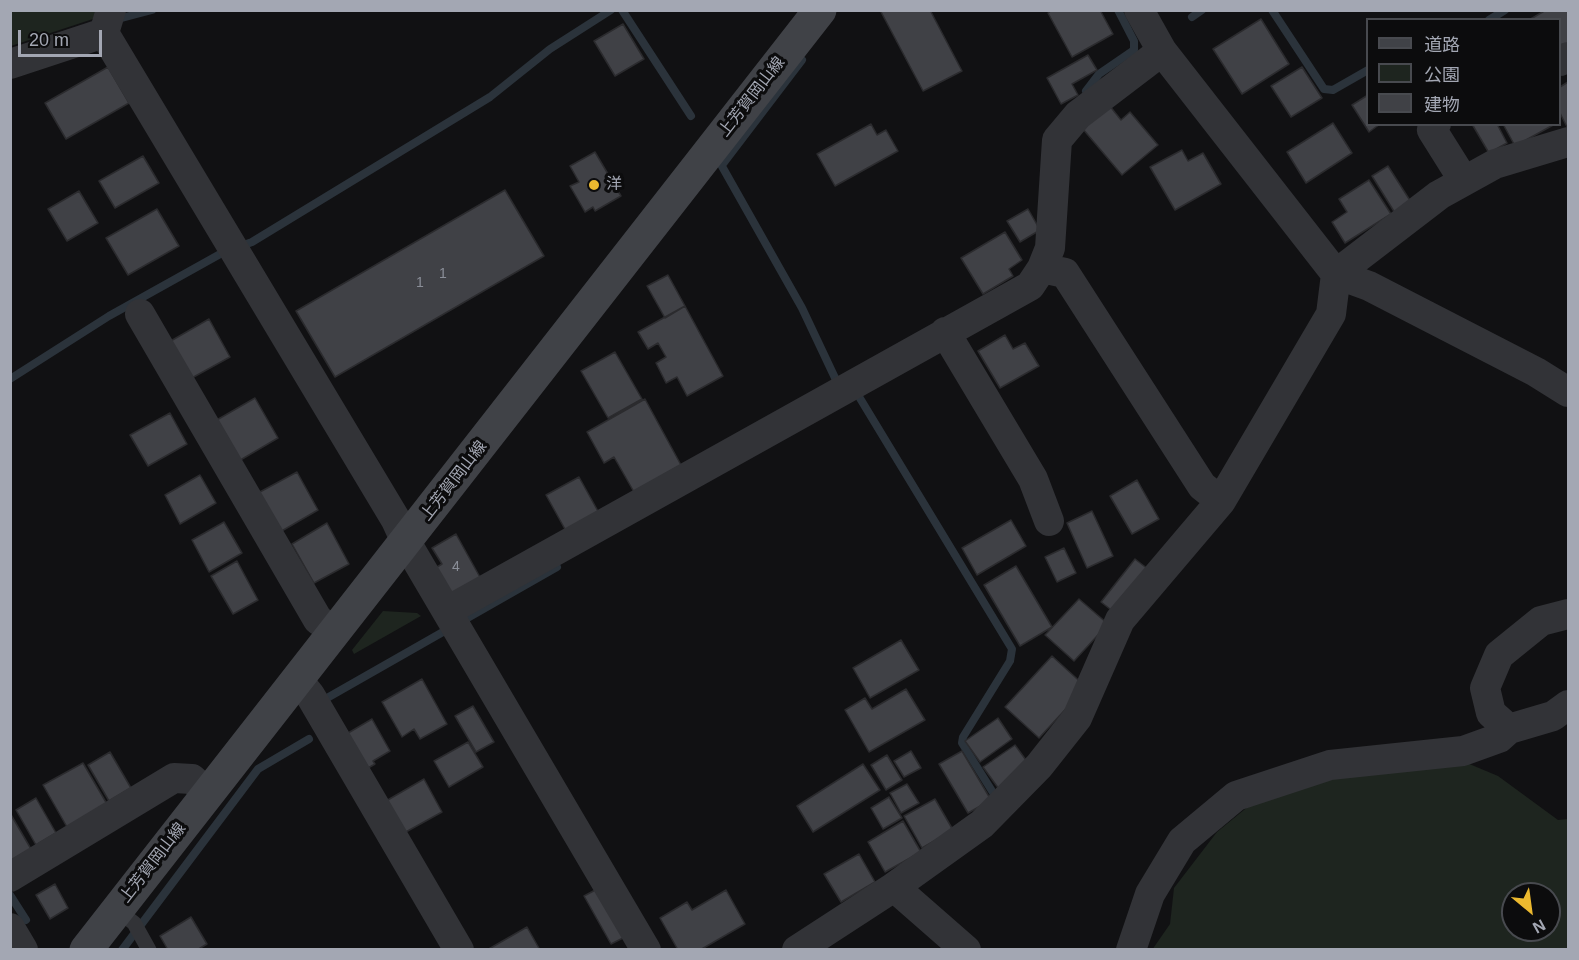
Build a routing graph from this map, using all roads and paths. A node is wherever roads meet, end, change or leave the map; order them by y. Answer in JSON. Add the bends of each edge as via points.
{"nodes":[{"id":1,"x":820,"y":10,"type":"edge"},
{"id":2,"x":1139,"y":10,"type":"edge"},
{"id":3,"x":107,"y":24,"type":"edge"},
{"id":4,"x":1162,"y":51,"type":"junction"},
{"id":5,"x":10,"y":64,"type":"edge"},
{"id":6,"x":1435,"y":126,"type":"edge"},
{"id":7,"x":1569,"y":142,"type":"edge"},
{"id":8,"x":1464,"y":182,"type":"junction"},
{"id":9,"x":1053,"y":270,"type":"junction"},
{"id":10,"x":1336,"y":274,"type":"junction"},
{"id":11,"x":140,"y":314,"type":"dead end"},
{"id":12,"x":950,"y":341,"type":"junction"},
{"id":13,"x":1569,"y":392,"type":"edge"},
{"id":14,"x":1221,"y":501,"type":"junction"},
{"id":15,"x":1049,"y":521,"type":"dead end"},
{"id":16,"x":406,"y":542,"type":"junction"},
{"id":17,"x":1569,"y":614,"type":"edge"},
{"id":18,"x":452,"y":619,"type":"junction"},
{"id":19,"x":336,"y":631,"type":"junction"},
{"id":20,"x":298,"y":680,"type":"junction"},
{"id":21,"x":1569,"y":705,"type":"edge"},
{"id":22,"x":1509,"y":729,"type":"junction"},
{"id":23,"x":208,"y":793,"type":"junction"},
{"id":24,"x":10,"y":877,"type":"edge"},
{"id":25,"x":894,"y":887,"type":"junction"},
{"id":26,"x":117,"y":910,"type":"junction"},
{"id":27,"x":10,"y":928,"type":"edge"},
{"id":28,"x":961,"y":948,"type":"edge"},
{"id":29,"x":23,"y":950,"type":"edge"},
{"id":30,"x":86,"y":950,"type":"edge"},
{"id":31,"x":149,"y":950,"type":"edge"},
{"id":32,"x":459,"y":950,"type":"edge"},
{"id":33,"x":646,"y":950,"type":"edge"},
{"id":34,"x":797,"y":950,"type":"edge"},
{"id":35,"x":1131,"y":950,"type":"edge"}],
"edges":[{"from":1,"to":16,"type":"main road","name":"上芳賀岡山線"},
{"from":2,"to":4,"type":"street"},
{"from":3,"to":5,"type":"street"},
{"from":3,"to":16,"type":"street"},
{"from":4,"to":9,"type":"street","via":[[1078,115],[1057,140],[1050,249]]},
{"from":4,"to":10,"type":"street"},
{"from":6,"to":8,"type":"street","via":[[1432,130]]},
{"from":7,"to":8,"type":"street","via":[[1495,164]]},
{"from":8,"to":10,"type":"street","via":[[1439,195]]},
{"from":9,"to":12,"type":"street"},
{"from":9,"to":14,"type":"street","via":[[1202,486]]},
{"from":10,"to":13,"type":"street","via":[[1369,286]]},
{"from":10,"to":14,"type":"street","via":[[1331,314]]},
{"from":11,"to":19,"type":"street","via":[[318,620]]},
{"from":12,"to":15,"type":"street","via":[[1033,479]]},
{"from":12,"to":18,"type":"street"},
{"from":14,"to":25,"type":"street","via":[[1120,620],[1077,718],[1039,766],[982,824]]},
{"from":16,"to":18,"type":"street"},
{"from":16,"to":19,"type":"main road","name":"上芳賀岡山線"},
{"from":17,"to":22,"type":"street","via":[[1541,621],[1499,655],[1485,688],[1491,712]]},
{"from":18,"to":33,"type":"street"},
{"from":19,"to":20,"type":"main road","name":"上芳賀岡山線"},
{"from":20,"to":23,"type":"main road","name":"上芳賀岡山線"},
{"from":20,"to":32,"type":"street"},
{"from":21,"to":22,"type":"street","via":[[1553,716]]},
{"from":22,"to":35,"type":"street","via":[[1499,738],[1462,751],[1330,765],[1236,796],[1182,841],[1150,894]]},
{"from":23,"to":24,"type":"street","via":[[192,779],[174,778]]},
{"from":23,"to":26,"type":"main road","name":"上芳賀岡山線"},
{"from":25,"to":28,"type":"street"},
{"from":25,"to":34,"type":"street"},
{"from":26,"to":30,"type":"main road","name":"上芳賀岡山線"},
{"from":26,"to":31,"type":"lane","via":[[134,923]]},
{"from":27,"to":29,"type":"street"}]}
